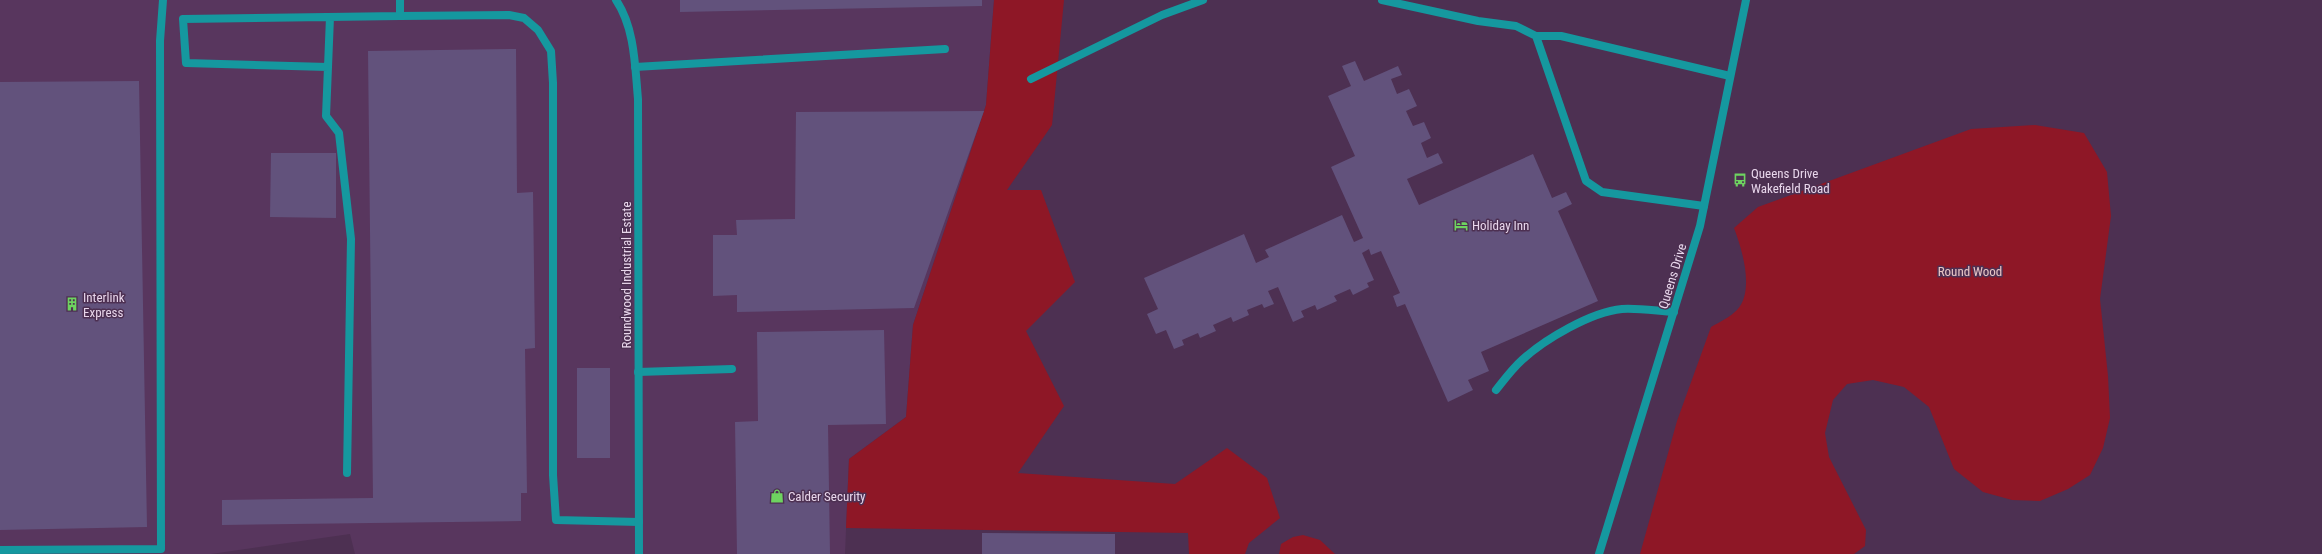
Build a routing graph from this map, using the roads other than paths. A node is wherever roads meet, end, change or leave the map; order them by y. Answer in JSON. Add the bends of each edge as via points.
{"nodes":[{"id":1,"x":163,"y":0,"type":"edge"},
{"id":2,"x":400,"y":0,"type":"edge"},
{"id":3,"x":616,"y":0,"type":"edge"},
{"id":4,"x":1203,"y":0,"type":"edge"},
{"id":5,"x":1382,"y":0,"type":"edge"},
{"id":6,"x":1746,"y":0,"type":"edge"},
{"id":7,"x":400,"y":16,"type":"junction"},
{"id":8,"x":330,"y":17,"type":"junction"},
{"id":9,"x":1536,"y":36,"type":"junction"},
{"id":10,"x":944,"y":49,"type":"dead end"},
{"id":11,"x":328,"y":67,"type":"junction"},
{"id":12,"x":635,"y":67,"type":"junction"},
{"id":13,"x":1730,"y":76,"type":"junction"},
{"id":14,"x":1031,"y":79,"type":"dead end"},
{"id":15,"x":1704,"y":206,"type":"junction"},
{"id":16,"x":1674,"y":312,"type":"junction"},
{"id":17,"x":732,"y":369,"type":"dead end"},
{"id":18,"x":638,"y":372,"type":"junction"},
{"id":19,"x":1496,"y":390,"type":"dead end"},
{"id":20,"x":348,"y":473,"type":"dead end"},
{"id":21,"x":639,"y":522,"type":"junction"},
{"id":22,"x":0,"y":550,"type":"edge"},
{"id":23,"x":1601,"y":552,"type":"edge"},
{"id":24,"x":639,"y":554,"type":"edge"}],
"edges":[{"from":1,"to":22,"type":"street","via":[[160,41],[162,549]]},
{"from":2,"to":7,"type":"street"},
{"from":3,"to":12,"type":"street","name":"Roundwood Industrial Estate","via":[[622,8],[632,42]]},
{"from":4,"to":14,"type":"street","via":[[1162,15]]},
{"from":5,"to":9,"type":"street","via":[[1478,21],[1516,26]]},
{"from":6,"to":13,"type":"street","name":"Queens Drive"},
{"from":7,"to":8,"type":"street"},
{"from":7,"to":21,"type":"street","via":[[509,15],[524,18],[538,30],[551,51],[553,475],[556,520]]},
{"from":8,"to":11,"type":"street"},
{"from":8,"to":11,"type":"street","via":[[183,19],[186,63]]},
{"from":9,"to":13,"type":"street","via":[[1561,36]]},
{"from":9,"to":15,"type":"street","via":[[1586,181],[1602,192]]},
{"from":10,"to":12,"type":"street"},
{"from":11,"to":20,"type":"street","via":[[326,116],[339,133],[350,239]]},
{"from":12,"to":18,"type":"street","name":"Roundwood Industrial Estate","via":[[638,99]]},
{"from":13,"to":15,"type":"street","name":"Queens Drive"},
{"from":15,"to":16,"type":"street","name":"Queens Drive"},
{"from":16,"to":19,"type":"street","via":[[1623,309],[1610,311],[1584,322],[1539,346],[1521,361]]},
{"from":16,"to":23,"type":"street","name":"Queens Drive"},
{"from":17,"to":18,"type":"street"},
{"from":18,"to":21,"type":"street","name":"Roundwood Industrial Estate"},
{"from":21,"to":24,"type":"street","name":"Roundwood Industrial Estate"}]}
